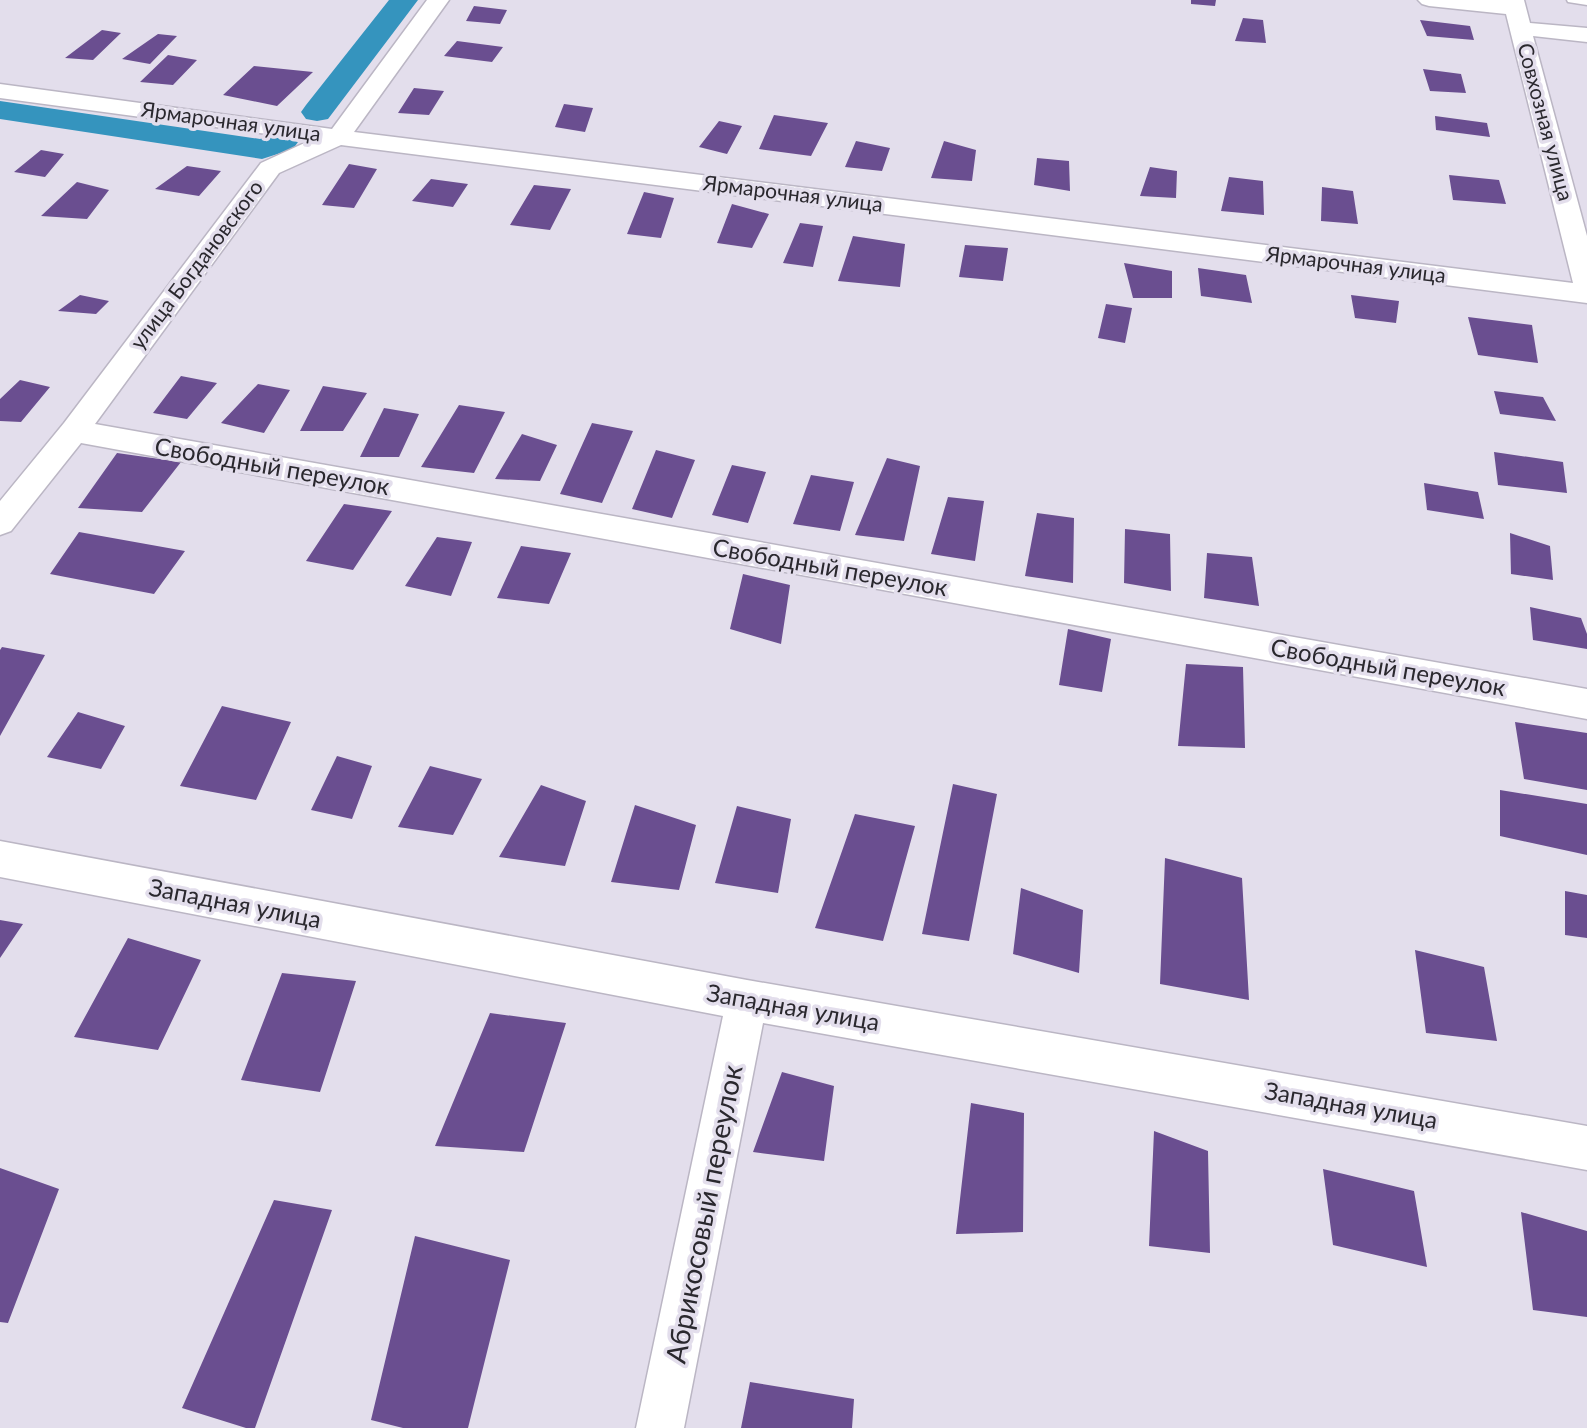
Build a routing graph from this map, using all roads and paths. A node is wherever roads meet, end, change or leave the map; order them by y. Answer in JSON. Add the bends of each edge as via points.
{"nodes":[{"id":1,"x":438,"y":0,"type":"edge"},
{"id":2,"x":1429,"y":0,"type":"edge"},
{"id":3,"x":1572,"y":0,"type":"edge"},
{"id":4,"x":1587,"y":2,"type":"edge"},
{"id":5,"x":1516,"y":12,"type":"edge"},
{"id":6,"x":1587,"y":35,"type":"edge"},
{"id":7,"x":0,"y":90,"type":"edge"},
{"id":8,"x":338,"y":137,"type":"junction"},
{"id":9,"x":1587,"y":285,"type":"edge"},
{"id":10,"x":1587,"y":293,"type":"edge"},
{"id":11,"x":74,"y":431,"type":"junction"},
{"id":12,"x":0,"y":523,"type":"edge"},
{"id":13,"x":1587,"y":704,"type":"edge"},
{"id":14,"x":0,"y":859,"type":"edge"},
{"id":15,"x":747,"y":1000,"type":"junction"},
{"id":16,"x":1587,"y":1148,"type":"edge"},
{"id":17,"x":660,"y":1428,"type":"edge"}],
"edges":[{"from":1,"to":8,"type":"street","name":"улица Богдановского"},
{"from":2,"to":5,"type":"street"},
{"from":3,"to":4,"type":"lane"},
{"from":5,"to":6,"type":"street"},
{"from":5,"to":9,"type":"street","name":"Совхозная улица"},
{"from":7,"to":8,"type":"street","name":"Ярмарочная улица"},
{"from":8,"to":10,"type":"street","name":"Ярмарочная улица"},
{"from":8,"to":11,"type":"street","name":"улица Богдановского","via":[[270,168]]},
{"from":11,"to":12,"type":"street","name":"улица Богдановского"},
{"from":11,"to":13,"type":"street","name":"Свободный переулок"},
{"from":14,"to":15,"type":"street","name":"Западная улица"},
{"from":15,"to":16,"type":"street","name":"Западная улица"},
{"from":15,"to":17,"type":"street","name":"Абрикосовый переулок"}]}
